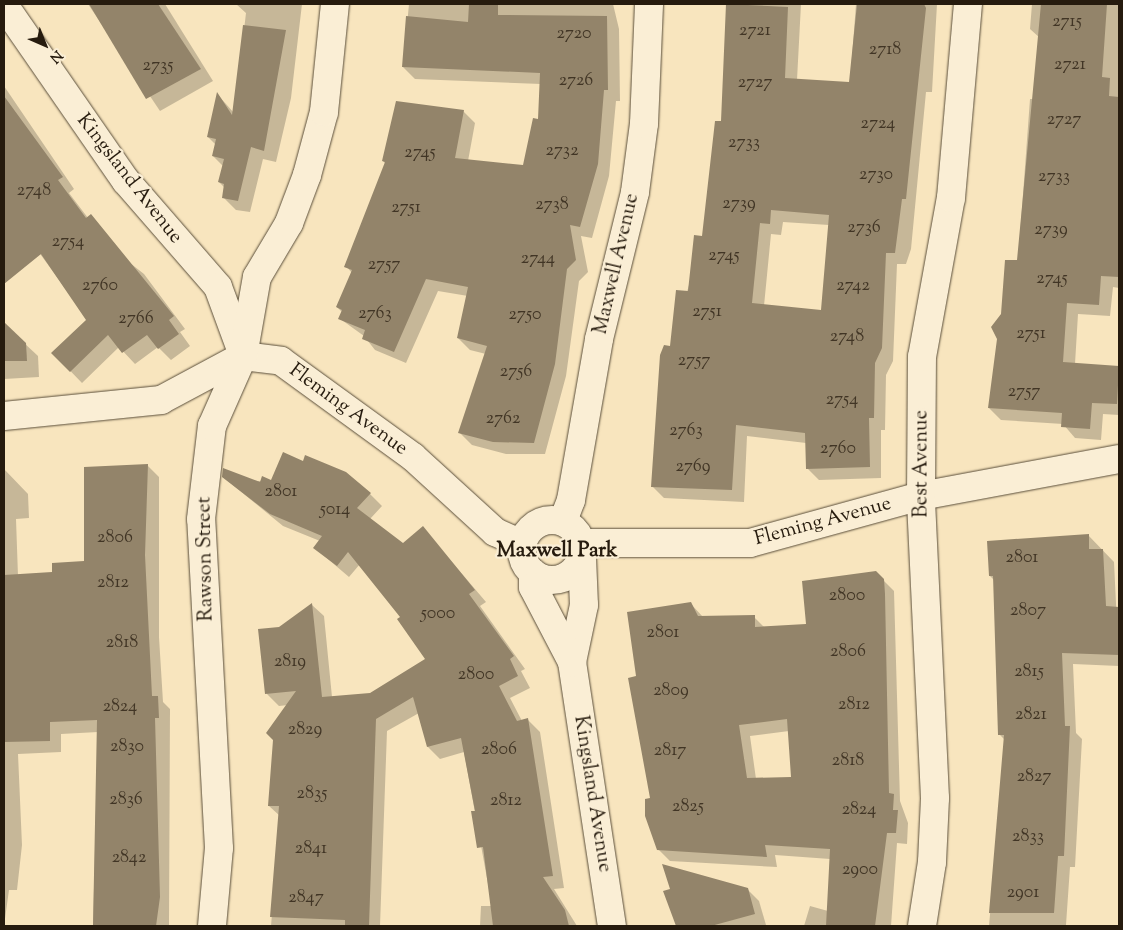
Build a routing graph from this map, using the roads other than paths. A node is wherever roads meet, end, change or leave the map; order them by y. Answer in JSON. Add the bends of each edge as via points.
{"nodes":[{"id":1,"x":335,"y":4,"type":"edge"},
{"id":2,"x":649,"y":4,"type":"edge"},
{"id":3,"x":968,"y":4,"type":"edge"},
{"id":4,"x":4,"y":5,"type":"edge"},
{"id":5,"x":244,"y":356,"type":"junction"},
{"id":6,"x":4,"y":416,"type":"edge"},
{"id":7,"x":1119,"y":459,"type":"edge"},
{"id":8,"x":921,"y":496,"type":"junction"},
{"id":9,"x":563,"y":521,"type":"junction"},
{"id":10,"x":522,"y":544,"type":"junction"},
{"id":11,"x":582,"y":551,"type":"junction"},
{"id":12,"x":533,"y":574,"type":"junction"},
{"id":13,"x":572,"y":662,"type":"junction"},
{"id":14,"x":212,"y":926,"type":"edge"},
{"id":15,"x":612,"y":926,"type":"edge"},
{"id":16,"x":922,"y":926,"type":"edge"}],
"edges":[{"from":1,"to":5,"type":"street","name":"Rawson Street","via":[[324,112],[289,223],[257,277]]},
{"from":2,"to":9,"type":"street","name":"Maxwell Avenue","via":[[644,124],[634,192],[599,339],[571,500]]},
{"from":3,"to":8,"type":"street","name":"Best Avenue","via":[[951,198],[922,357]]},
{"from":4,"to":5,"type":"street","name":"Kingsland Avenue","via":[[126,181],[218,287]]},
{"from":5,"to":6,"type":"street","via":[[161,400]]},
{"from":5,"to":10,"type":"street","name":"Fleming Avenue","via":[[281,362],[413,457],[495,532]]},
{"from":5,"to":14,"type":"street","name":"Rawson Street","via":[[212,426],[201,519],[219,848]]},
{"from":7,"to":8,"type":"street","name":"Fleming Avenue"},
{"from":8,"to":11,"type":"street","name":"Fleming Avenue","via":[[750,543]]},
{"from":8,"to":16,"type":"street","name":"Best Avenue","via":[[935,798],[932,862]]},
{"from":9,"to":10,"type":"street","via":[[548,520],[534,526]]},
{"from":9,"to":11,"type":"street","via":[[576,531]]},
{"from":10,"to":12,"type":"street","via":[[523,560]]},
{"from":11,"to":12,"type":"street","via":[[569,576],[554,581]]},
{"from":11,"to":13,"type":"street","name":"Kingsland Avenue","via":[[584,606]]},
{"from":12,"to":13,"type":"street","name":"Kingsland Avenue","via":[[533,587]]},
{"from":13,"to":15,"type":"street","name":"Kingsland Avenue"}]}
